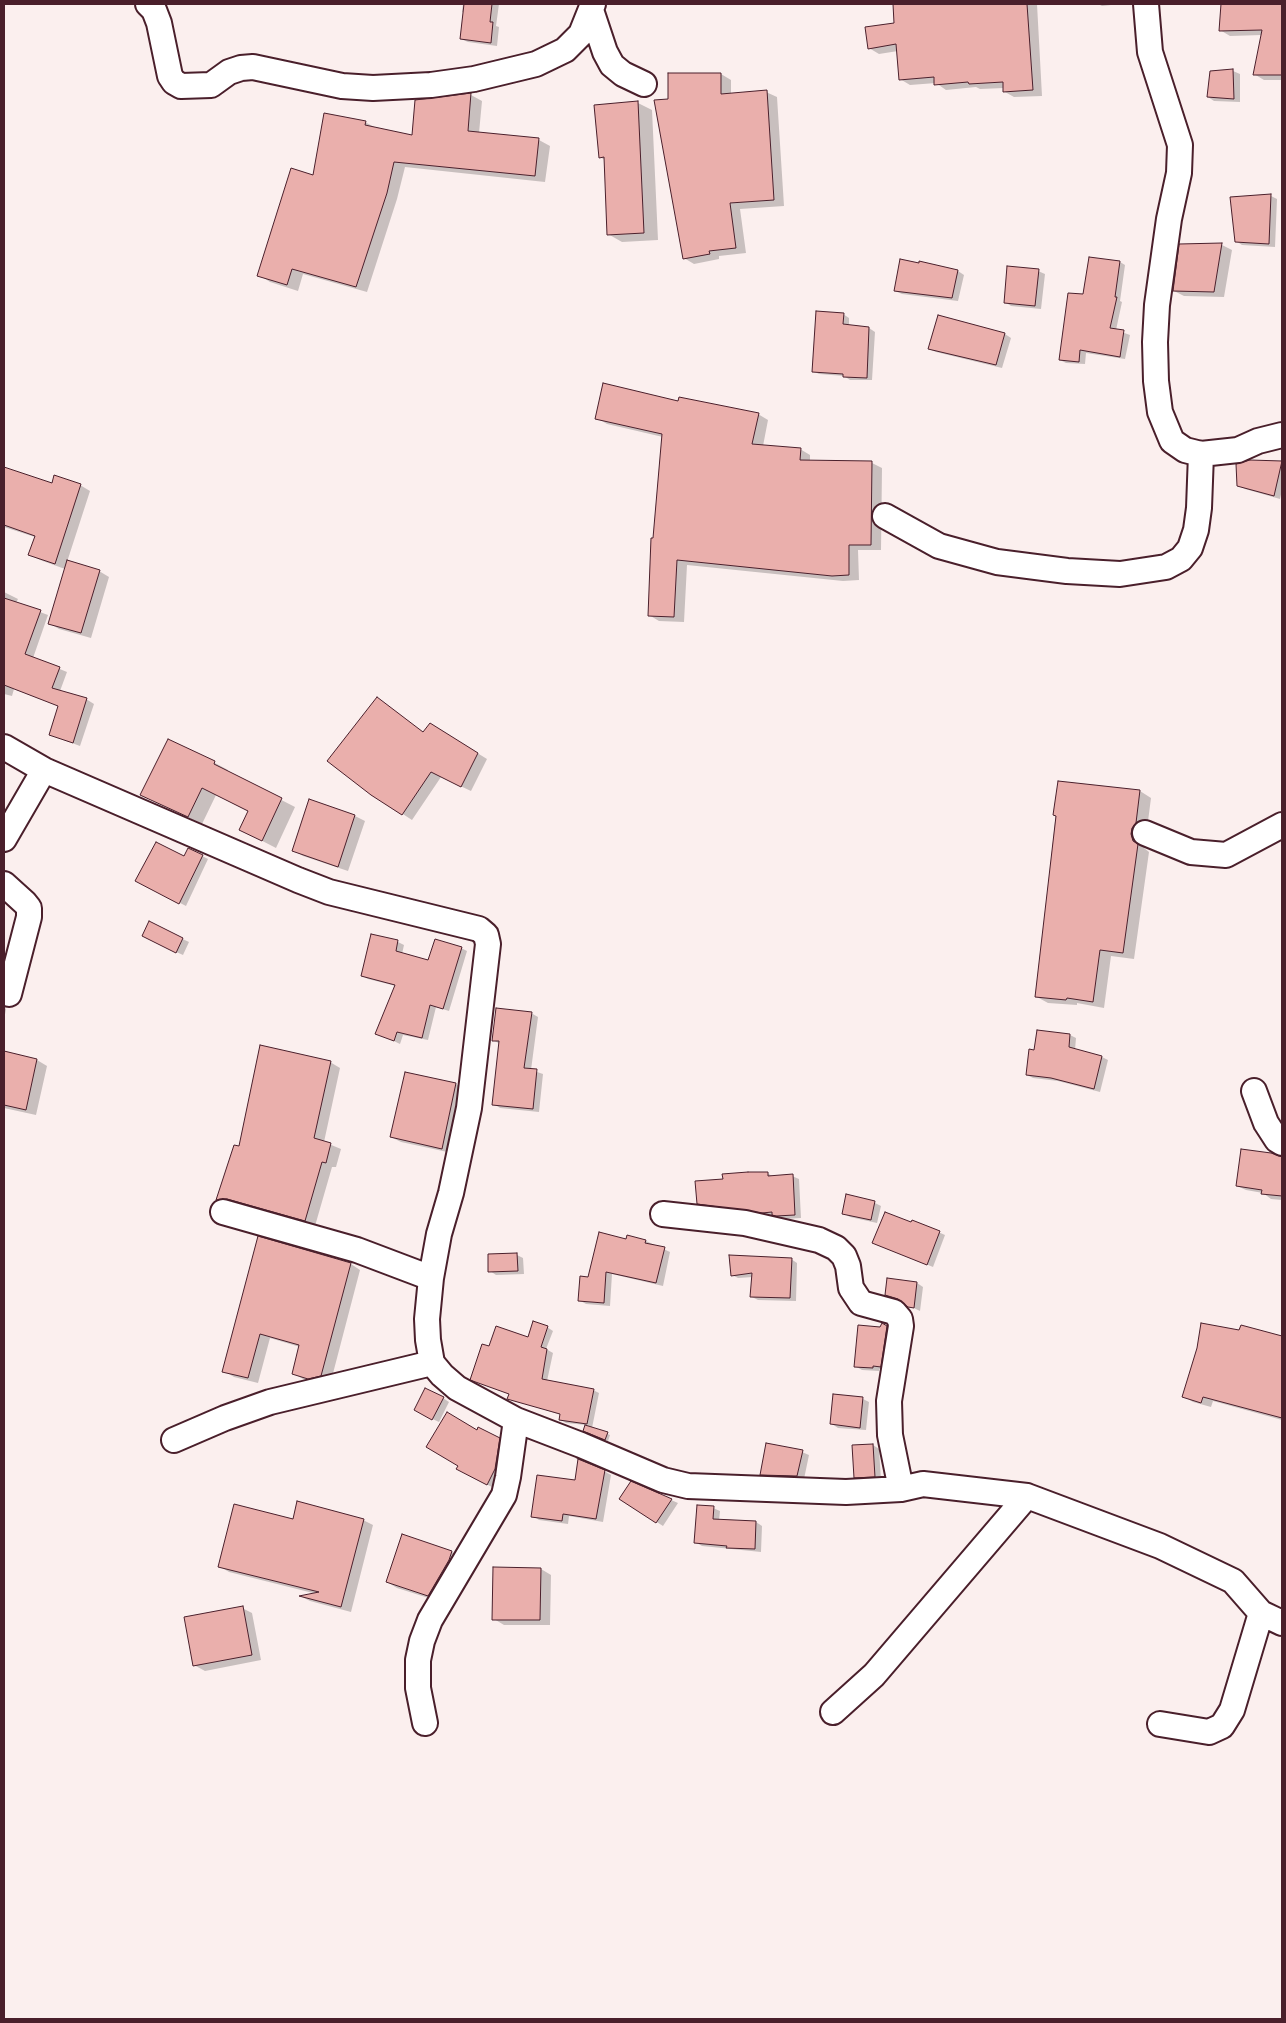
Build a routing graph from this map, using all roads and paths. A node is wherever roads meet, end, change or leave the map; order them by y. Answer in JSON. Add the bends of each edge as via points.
{"nodes":[{"id":1,"x":148,"y":4,"type":"edge"},
{"id":2,"x":1146,"y":4,"type":"edge"},
{"id":3,"x":592,"y":7,"type":"edge"},
{"id":4,"x":644,"y":84,"type":"dead end"},
{"id":5,"x":1282,"y":435,"type":"edge"},
{"id":6,"x":1201,"y":454,"type":"junction"},
{"id":7,"x":886,"y":516,"type":"dead end"},
{"id":8,"x":4,"y":747,"type":"edge"},
{"id":9,"x":44,"y":770,"type":"junction"},
{"id":10,"x":1282,"y":826,"type":"edge"},
{"id":11,"x":1145,"y":833,"type":"dead end"},
{"id":12,"x":4,"y":839,"type":"edge"},
{"id":13,"x":4,"y":884,"type":"edge"},
{"id":14,"x":9,"y":994,"type":"dead end"},
{"id":15,"x":1254,"y":1091,"type":"dead end"},
{"id":16,"x":1282,"y":1143,"type":"edge"},
{"id":17,"x":223,"y":1212,"type":"dead end"},
{"id":18,"x":663,"y":1214,"type":"dead end"},
{"id":19,"x":431,"y":1278,"type":"junction"},
{"id":20,"x":432,"y":1362,"type":"junction"},
{"id":21,"x":516,"y":1420,"type":"junction"},
{"id":22,"x":174,"y":1440,"type":"dead end"},
{"id":23,"x":900,"y":1489,"type":"junction"},
{"id":24,"x":1027,"y":1496,"type":"junction"},
{"id":25,"x":1272,"y":1618,"type":"edge"},
{"id":26,"x":833,"y":1712,"type":"dead end"},
{"id":27,"x":425,"y":1723,"type":"dead end"},
{"id":28,"x":1160,"y":1724,"type":"dead end"}],
"edges":[{"from":1,"to":3,"type":"street","via":[[159,23],[170,76],[181,86],[211,85],[229,72],[253,67],[342,86],[373,88],[474,79],[536,64],[565,50],[581,34]]},
{"from":2,"to":6,"type":"street","via":[[1150,52],[1180,145],[1179,173],[1169,219],[1158,305],[1156,381],[1160,412],[1172,441],[1185,450]]},
{"from":3,"to":4,"type":"street","via":[[612,65]]},
{"from":5,"to":6,"type":"street","via":[[1238,450]]},
{"from":6,"to":7,"type":"street","via":[[1196,530],[1190,548],[1181,559],[1166,567],[1120,574],[997,562],[939,546]]},
{"from":8,"to":9,"type":"street"},
{"from":9,"to":12,"type":"street"},
{"from":9,"to":19,"type":"street","via":[[329,892],[479,929],[486,935],[488,944],[469,1108]]},
{"from":10,"to":11,"type":"street","via":[[1226,855],[1191,852]]},
{"from":13,"to":14,"type":"street","via":[[29,908]]},
{"from":15,"to":16,"type":"street","via":[[1266,1123]]},
{"from":17,"to":19,"type":"street","via":[[357,1250]]},
{"from":18,"to":23,"type":"street","via":[[745,1223],[819,1240],[844,1256],[851,1288],[861,1303],[894,1312],[900,1318],[889,1401],[890,1435]]},
{"from":19,"to":20,"type":"street","via":[[427,1319]]},
{"from":20,"to":21,"type":"street","via":[[457,1388]]},
{"from":20,"to":22,"type":"street","via":[[270,1402]]},
{"from":21,"to":23,"type":"street","via":[[662,1480],[688,1486],[846,1492]]},
{"from":21,"to":27,"type":"street","via":[[504,1495],[430,1620],[422,1641],[418,1688]]},
{"from":23,"to":24,"type":"street","via":[[923,1484]]},
{"from":24,"to":25,"type":"street","via":[[1160,1546],[1233,1581]]},
{"from":24,"to":26,"type":"street","via":[[874,1675]]},
{"from":25,"to":28,"type":"street","via":[[1222,1726],[1209,1732]]}]}
